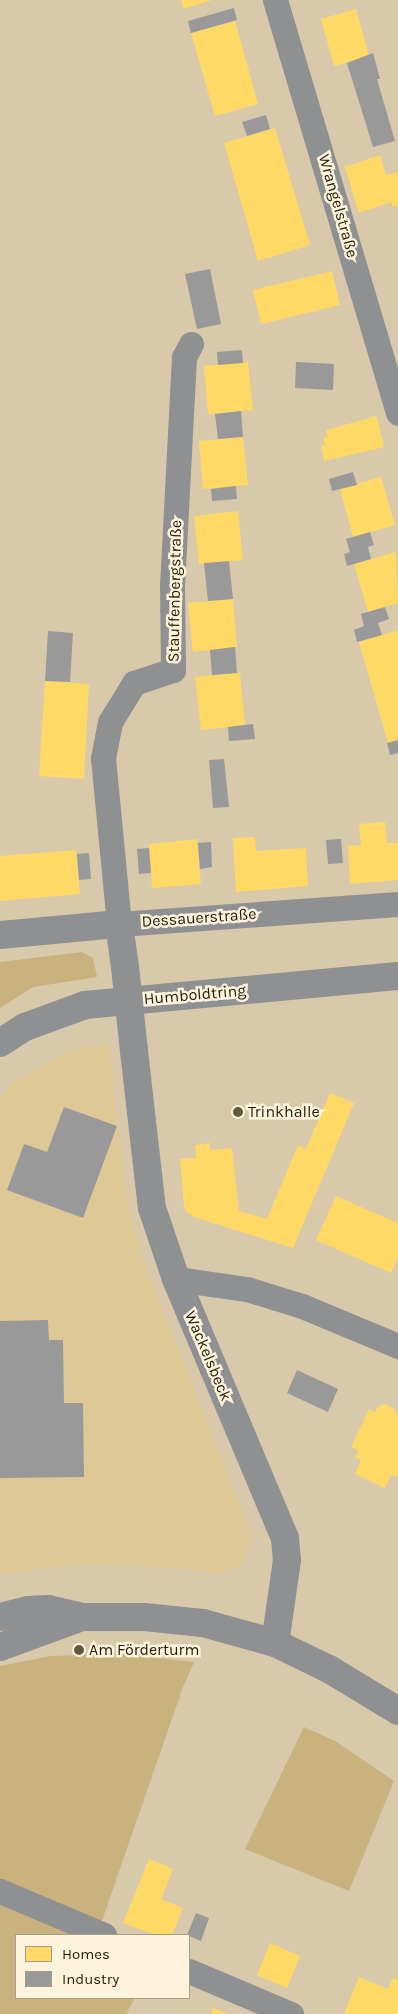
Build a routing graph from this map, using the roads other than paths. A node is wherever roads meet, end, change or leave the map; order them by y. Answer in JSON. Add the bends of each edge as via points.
{"nodes":[{"id":1,"x":275,"y":0,"type":"edge"},
{"id":2,"x":191,"y":344,"type":"dead end"},
{"id":3,"x":398,"y":413,"type":"edge"},
{"id":4,"x":398,"y":904,"type":"edge"},
{"id":5,"x":119,"y":924,"type":"junction"},
{"id":6,"x":0,"y":935,"type":"edge"},
{"id":7,"x":398,"y":976,"type":"edge"},
{"id":8,"x":0,"y":1043,"type":"edge"},
{"id":9,"x":176,"y":1279,"type":"junction"},
{"id":10,"x":398,"y":1346,"type":"edge"},
{"id":11,"x":0,"y":1601,"type":"edge"},
{"id":12,"x":28,"y":1610,"type":"junction"},
{"id":13,"x":0,"y":1617,"type":"edge"},
{"id":14,"x":82,"y":1617,"type":"junction"},
{"id":15,"x":275,"y":1643,"type":"junction"},
{"id":16,"x":0,"y":1647,"type":"edge"},
{"id":17,"x":398,"y":1711,"type":"edge"},
{"id":18,"x":0,"y":1891,"type":"edge"},
{"id":19,"x":102,"y":1934,"type":"edge"},
{"id":20,"x":190,"y":1971,"type":"edge"},
{"id":21,"x":291,"y":2014,"type":"edge"}],
"edges":[{"from":1,"to":3,"type":"street","name":"Wrangelstraße"},
{"from":2,"to":5,"type":"street","name":"Stauffenbergstraße","via":[[184,358],[172,586],[173,670],[134,683],[110,722],[103,758]]},
{"from":4,"to":5,"type":"street","name":"Dessauerstraße"},
{"from":5,"to":6,"type":"street","name":"Dessauerstraße"},
{"from":5,"to":9,"type":"street","name":"Wackelsbeck","bridge":true,"via":[[152,1208]]},
{"from":7,"to":8,"type":"street","name":"Humboldtring","via":[[85,1005],[25,1027]]},
{"from":9,"to":10,"type":"street","via":[[247,1289],[302,1306]]},
{"from":9,"to":15,"type":"street","name":"Wackelsbeck","via":[[285,1538],[287,1560]]},
{"from":11,"to":12,"type":"street"},
{"from":12,"to":13,"type":"street"},
{"from":12,"to":14,"type":"street","via":[[48,1609]]},
{"from":14,"to":15,"type":"street","via":[[144,1617],[203,1624]]},
{"from":14,"to":16,"type":"street"},
{"from":15,"to":17,"type":"street","via":[[329,1669]]},
{"from":18,"to":19,"type":"street"},
{"from":20,"to":21,"type":"street"}]}
